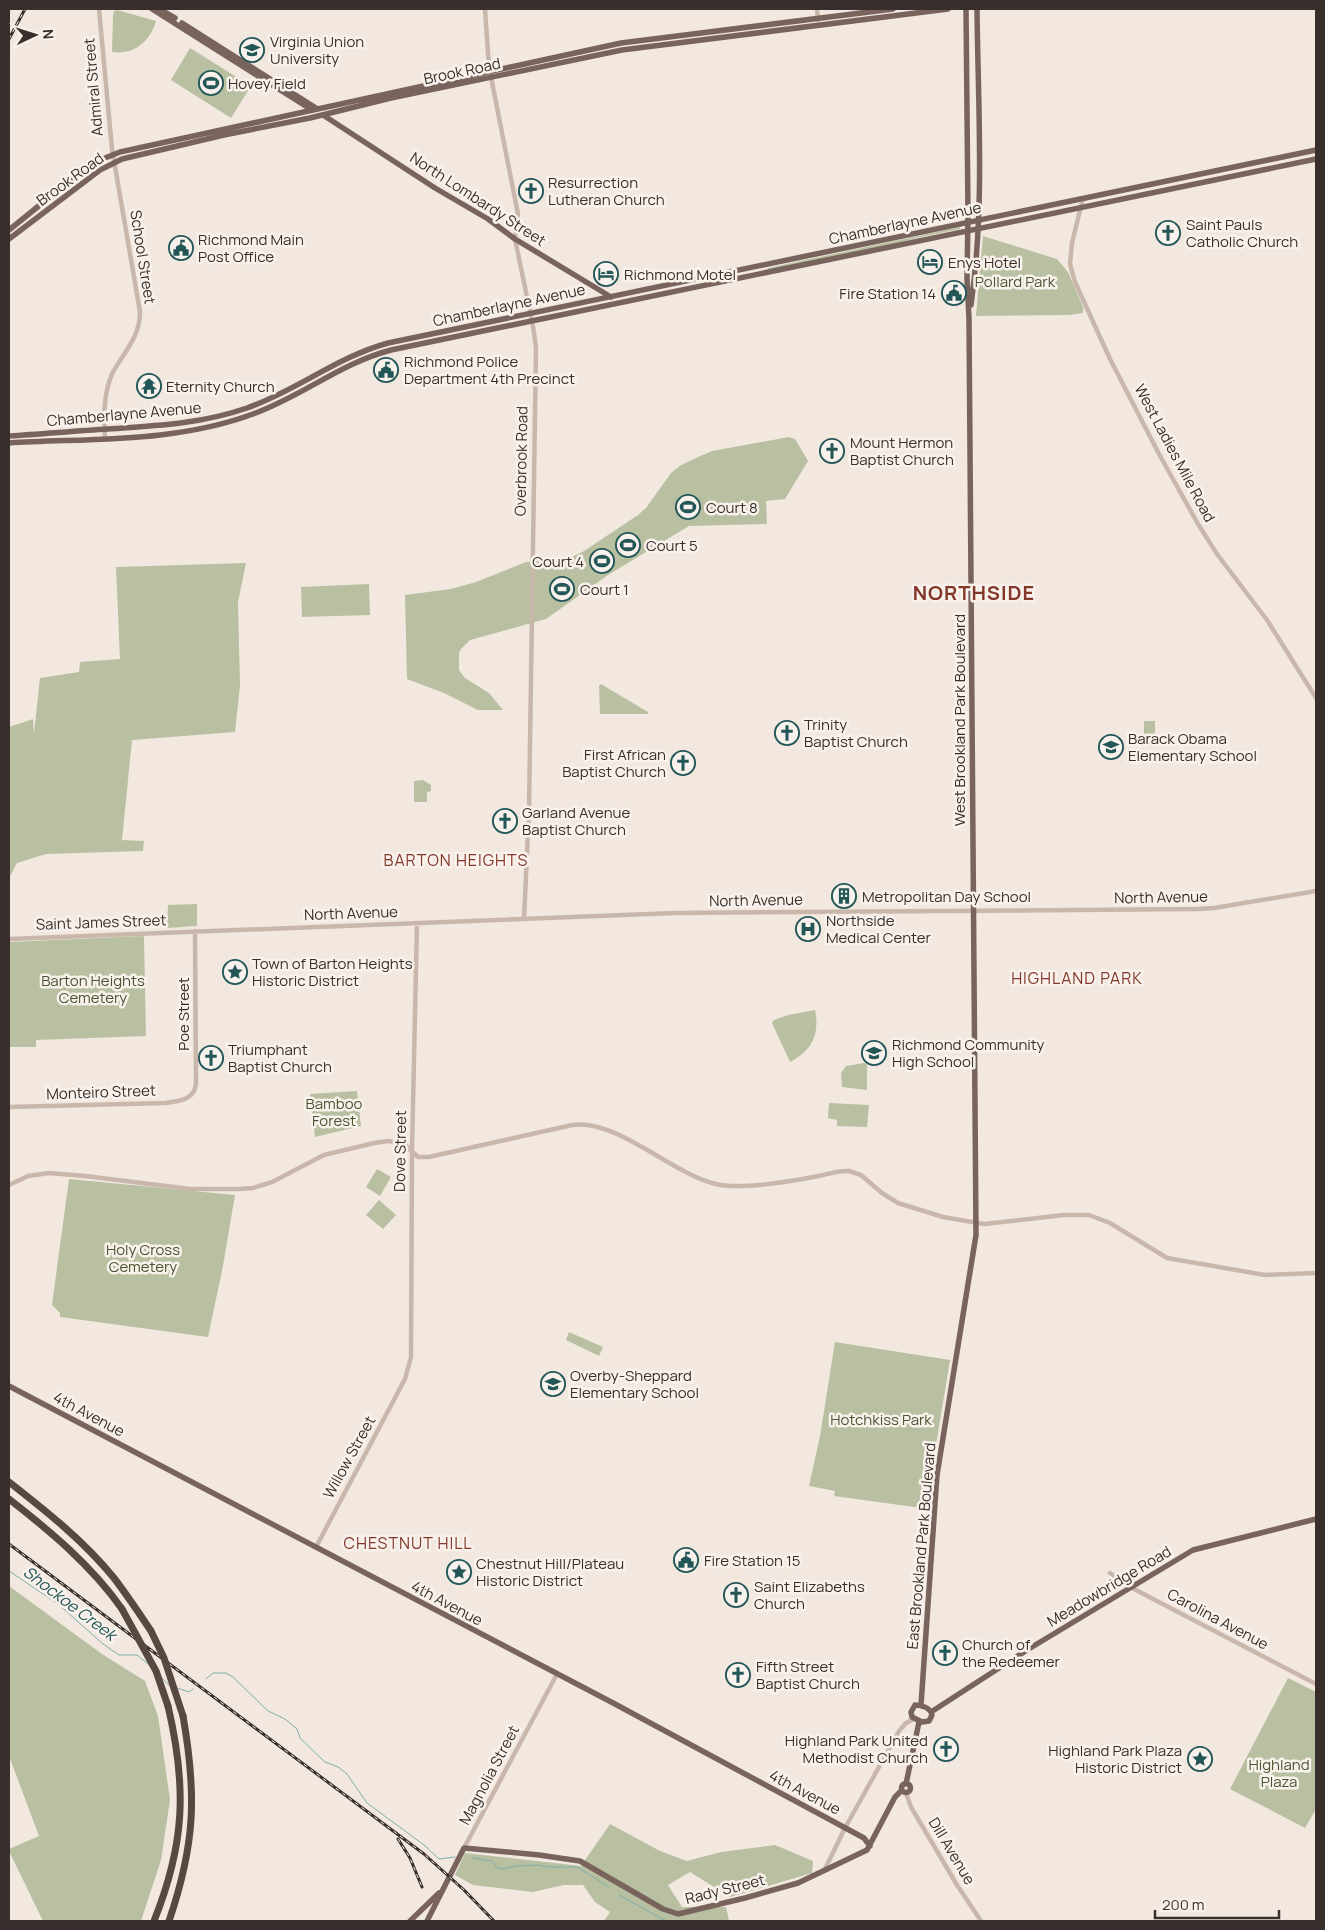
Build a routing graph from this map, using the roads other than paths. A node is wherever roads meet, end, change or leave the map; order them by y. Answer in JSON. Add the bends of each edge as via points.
{"nodes":[{"id":1,"x":99,"y":9,"type":"edge"},
{"id":2,"x":152,"y":9,"type":"edge"},
{"id":3,"x":159,"y":9,"type":"edge"},
{"id":4,"x":485,"y":9,"type":"edge"},
{"id":5,"x":817,"y":9,"type":"edge"},
{"id":6,"x":893,"y":9,"type":"edge"},
{"id":7,"x":948,"y":9,"type":"edge"},
{"id":8,"x":966,"y":9,"type":"edge"},
{"id":9,"x":977,"y":9,"type":"edge"},
{"id":10,"x":818,"y":22,"type":"junction"},
{"id":11,"x":490,"y":75,"type":"junction"},
{"id":12,"x":315,"y":110,"type":"junction"},
{"id":13,"x":324,"y":115,"type":"junction"},
{"id":14,"x":1316,"y":150,"type":"edge"},
{"id":15,"x":112,"y":154,"type":"junction"},
{"id":16,"x":1316,"y":159,"type":"edge"},
{"id":17,"x":114,"y":162,"type":"junction"},
{"id":18,"x":1083,"y":198,"type":"junction"},
{"id":19,"x":1079,"y":208,"type":"junction"},
{"id":20,"x":978,"y":220,"type":"junction"},
{"id":21,"x":968,"y":223,"type":"junction"},
{"id":22,"x":978,"y":229,"type":"junction"},
{"id":23,"x":9,"y":230,"type":"edge"},
{"id":24,"x":967,"y":232,"type":"junction"},
{"id":25,"x":9,"y":239,"type":"edge"},
{"id":26,"x":515,"y":239,"type":"junction"},
{"id":27,"x":588,"y":283,"type":"junction"},
{"id":28,"x":610,"y":297,"type":"junction"},
{"id":29,"x":587,"y":301,"type":"junction"},
{"id":30,"x":619,"y":302,"type":"junction"},
{"id":31,"x":531,"y":313,"type":"junction"},
{"id":32,"x":969,"y":319,"type":"junction"},
{"id":33,"x":532,"y":320,"type":"junction"},
{"id":34,"x":105,"y":429,"type":"junction"},
{"id":35,"x":9,"y":436,"type":"edge"},
{"id":36,"x":105,"y":439,"type":"junction"},
{"id":37,"x":9,"y":444,"type":"edge"},
{"id":38,"x":1316,"y":698,"type":"edge"},
{"id":39,"x":1316,"y":891,"type":"edge"},
{"id":40,"x":974,"y":911,"type":"junction"},
{"id":41,"x":524,"y":919,"type":"junction"},
{"id":42,"x":417,"y":923,"type":"junction"},
{"id":43,"x":195,"y":931,"type":"junction"},
{"id":44,"x":9,"y":939,"type":"edge"},
{"id":45,"x":191,"y":1095,"type":"joint"},
{"id":46,"x":9,"y":1107,"type":"edge"},
{"id":47,"x":412,"y":1151,"type":"junction"},
{"id":48,"x":9,"y":1185,"type":"edge"},
{"id":49,"x":976,"y":1223,"type":"junction"},
{"id":50,"x":1316,"y":1273,"type":"edge"},
{"id":51,"x":405,"y":1379,"type":"joint"},
{"id":52,"x":9,"y":1386,"type":"edge"},
{"id":53,"x":9,"y":1482,"type":"edge"},
{"id":54,"x":9,"y":1499,"type":"edge"},
{"id":55,"x":1316,"y":1519,"type":"edge"},
{"id":56,"x":316,"y":1547,"type":"junction"},
{"id":57,"x":1110,"y":1573,"type":"dead end"},
{"id":58,"x":1132,"y":1588,"type":"junction"},
{"id":59,"x":557,"y":1674,"type":"junction"},
{"id":60,"x":1316,"y":1684,"type":"edge"},
{"id":61,"x":921,"y":1706,"type":"junction"},
{"id":62,"x":931,"y":1712,"type":"junction"},
{"id":63,"x":917,"y":1720,"type":"junction"},
{"id":64,"x":904,"y":1791,"type":"junction"},
{"id":65,"x":845,"y":1828,"type":"junction"},
{"id":66,"x":870,"y":1846,"type":"junction"},
{"id":67,"x":464,"y":1848,"type":"junction"},
{"id":68,"x":823,"y":1872,"type":"junction"},
{"id":69,"x":443,"y":1888,"type":"junction"},
{"id":70,"x":154,"y":1921,"type":"edge"},
{"id":71,"x":169,"y":1921,"type":"edge"},
{"id":72,"x":410,"y":1921,"type":"edge"},
{"id":73,"x":427,"y":1921,"type":"edge"},
{"id":74,"x":981,"y":1921,"type":"edge"}],
"edges":[{"from":1,"to":15,"type":"street","name":"Admiral Street"},
{"from":2,"to":12,"type":"main road","name":"North Lombardy Street"},
{"from":3,"to":12,"type":"main road","name":"North Lombardy Street"},
{"from":4,"to":11,"type":"street","name":"Overbrook Road"},
{"from":5,"to":10,"type":"street"},
{"from":6,"to":10,"type":"main road","name":"Brook Road"},
{"from":7,"to":10,"type":"main road","name":"Brook Road"},
{"from":8,"to":21,"type":"main road","name":"West Brookland Park Boulevard"},
{"from":9,"to":20,"type":"main road","name":"West Brookland Park Boulevard"},
{"from":10,"to":11,"type":"main road","name":"Brook Road","via":[[630,48]]},
{"from":11,"to":12,"type":"main road","name":"Brook Road"},
{"from":11,"to":13,"type":"main road","name":"Brook Road"},
{"from":11,"to":26,"type":"street","name":"Overbrook Road","via":[[518,214]]},
{"from":12,"to":13,"type":"main road","name":"North Lombardy Street"},
{"from":12,"to":15,"type":"main road","name":"Brook Road"},
{"from":13,"to":17,"type":"main road","name":"Brook Road"},
{"from":13,"to":26,"type":"main road","name":"North Lombardy Street"},
{"from":14,"to":18,"type":"main road","name":"Chamberlayne Avenue"},
{"from":15,"to":17,"type":"street","name":"Admiral Street"},
{"from":15,"to":23,"type":"main road","name":"Brook Road","via":[[56,192]]},
{"from":16,"to":19,"type":"main road","name":"Chamberlayne Avenue"},
{"from":17,"to":25,"type":"main road","name":"Brook Road"},
{"from":17,"to":34,"type":"street","name":"School Street","via":[[140,316],[135,337],[116,366],[107,388]]},
{"from":18,"to":19,"type":"street","name":"West Ladies Mile Road"},
{"from":18,"to":20,"type":"main road","name":"Chamberlayne Avenue"},
{"from":19,"to":22,"type":"main road","name":"Chamberlayne Avenue"},
{"from":19,"to":38,"type":"street","name":"West Ladies Mile Road","via":[[1070,258],[1075,282],[1107,352],[1176,486],[1217,554],[1267,620]]},
{"from":20,"to":21,"type":"main road","name":"Chamberlayne Avenue"},
{"from":20,"to":22,"type":"main road","name":"West Brookland Park Boulevard"},
{"from":21,"to":24,"type":"main road","name":"West Brookland Park Boulevard"},
{"from":21,"to":28,"type":"main road","name":"Chamberlayne Avenue"},
{"from":22,"to":24,"type":"main road","name":"Chamberlayne Avenue"},
{"from":22,"to":32,"type":"main road","name":"West Brookland Park Boulevard"},
{"from":24,"to":30,"type":"main road","name":"Chamberlayne Avenue"},
{"from":24,"to":32,"type":"main road","name":"West Brookland Park Boulevard"},
{"from":26,"to":27,"type":"main road","name":"North Lombardy Street"},
{"from":26,"to":31,"type":"street","name":"Overbrook Road"},
{"from":27,"to":28,"type":"main road","name":"North Lombardy Street"},
{"from":27,"to":29,"type":"main road","via":[[592,292]]},
{"from":28,"to":29,"type":"main road","name":"Chamberlayne Avenue"},
{"from":28,"to":30,"type":"main road","name":"North Lombardy Street"},
{"from":29,"to":31,"type":"main road","name":"Chamberlayne Avenue"},
{"from":30,"to":33,"type":"main road","name":"Chamberlayne Avenue"},
{"from":31,"to":33,"type":"street","name":"Overbrook Road"},
{"from":31,"to":34,"type":"main road","name":"Chamberlayne Avenue","via":[[377,346],[349,357],[274,397],[218,417],[172,425]]},
{"from":32,"to":40,"type":"main road","name":"West Brookland Park Boulevard"},
{"from":33,"to":36,"type":"main road","name":"Chamberlayne Avenue","via":[[370,356],[278,404],[224,424],[176,433]]},
{"from":33,"to":41,"type":"street","name":"Overbrook Road","via":[[536,362],[529,810]]},
{"from":34,"to":35,"type":"main road","name":"Chamberlayne Avenue"},
{"from":34,"to":36,"type":"street","name":"School Street"},
{"from":36,"to":37,"type":"main road","name":"Chamberlayne Avenue"},
{"from":39,"to":40,"type":"street","name":"North Avenue","via":[[1198,909]]},
{"from":40,"to":41,"type":"street","name":"North Avenue","via":[[675,913]]},
{"from":40,"to":49,"type":"main road","name":"East Brookland Park Boulevard"},
{"from":41,"to":42,"type":"street","name":"North Avenue"},
{"from":42,"to":43,"type":"street","name":"North Avenue"},
{"from":42,"to":47,"type":"street","name":"Dove Street"},
{"from":43,"to":44,"type":"street","name":"Saint James Street"},
{"from":43,"to":45,"type":"street","name":"Poe Street","via":[[196,1088]]},
{"from":45,"to":46,"type":"street","name":"Monteiro Street","via":[[166,1103]]},
{"from":47,"to":48,"type":"street","via":[[396,1142],[374,1142],[324,1155],[272,1182],[240,1189],[190,1189],[49,1173],[28,1176]]},
{"from":47,"to":49,"type":"street","via":[[418,1157],[436,1156],[586,1124],[609,1130],[689,1174],[716,1184],[749,1186],[849,1171],[861,1175],[886,1196],[905,1206]]},
{"from":47,"to":51,"type":"street","name":"Dove Street","via":[[411,1356]]},
{"from":49,"to":50,"type":"street","via":[[1089,1215],[1110,1223],[1167,1258],[1264,1275]]},
{"from":49,"to":61,"type":"main road","name":"East Brookland Park Boulevard","via":[[937,1475]]},
{"from":51,"to":56,"type":"street","name":"Willow Street"},
{"from":52,"to":56,"type":"main road","name":"4th Avenue"},
{"from":53,"to":71,"type":"highway","bridge":true,"via":[[48,1513],[113,1577],[151,1631],[164,1658],[183,1716],[192,1778],[191,1835],[180,1890]]},
{"from":54,"to":70,"type":"highway","bridge":true,"via":[[56,1537],[99,1579],[122,1609],[156,1671],[168,1706],[181,1776],[180,1818],[174,1858]]},
{"from":55,"to":58,"type":"main road","name":"Meadowbridge Road","via":[[1193,1550]]},
{"from":56,"to":59,"type":"main road","name":"4th Avenue"},
{"from":57,"to":58,"type":"street","name":"Carolina Avenue"},
{"from":58,"to":60,"type":"street","name":"Carolina Avenue"},
{"from":58,"to":62,"type":"main road","name":"Meadowbridge Road"},
{"from":59,"to":65,"type":"main road","name":"4th Avenue"},
{"from":59,"to":67,"type":"street","name":"Magnolia Street"},
{"from":61,"to":62,"type":"main road"},
{"from":61,"to":63,"type":"main road","via":[[912,1708],[911,1714]]},
{"from":62,"to":63,"type":"main road","via":[[929,1721]]},
{"from":63,"to":64,"type":"main road","via":[[906,1784],[910,1789]]},
{"from":63,"to":65,"type":"street","via":[[906,1723],[899,1731]]},
{"from":64,"to":66,"type":"main road","via":[[895,1797]]},
{"from":64,"to":74,"type":"street","name":"Dill Avenue"},
{"from":65,"to":66,"type":"main road","name":"4th Avenue","via":[[864,1838]]},
{"from":65,"to":68,"type":"street"},
{"from":66,"to":68,"type":"main road","name":"Rady Street"},
{"from":67,"to":68,"type":"main road","name":"Rady Street","via":[[580,1861],[655,1905],[678,1914],[798,1883]]},
{"from":67,"to":69,"type":"main road","name":"Magnolia Street"},
{"from":69,"to":72,"type":"main road","name":"Magnolia Street"},
{"from":69,"to":73,"type":"main road","name":"Magnolia Street"}]}
